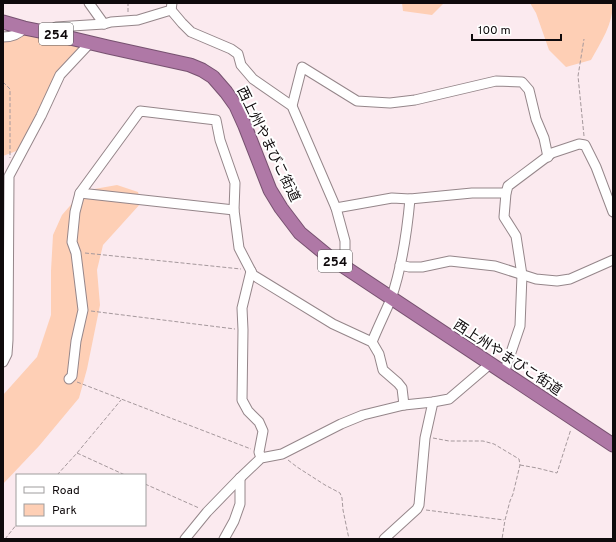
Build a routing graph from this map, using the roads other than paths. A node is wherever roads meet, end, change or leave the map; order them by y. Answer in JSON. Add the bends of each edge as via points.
{"nodes":[{"id":1,"x":90,"y":3,"type":"edge"},
{"id":2,"x":172,"y":7,"type":"edge"},
{"id":3,"x":3,"y":22,"type":"edge"},
{"id":4,"x":104,"y":24,"type":"junction"},
{"id":5,"x":24,"y":28,"type":"junction"},
{"id":6,"x":49,"y":33,"type":"junction"},
{"id":7,"x":3,"y":37,"type":"edge"},
{"id":8,"x":90,"y":43,"type":"junction"},
{"id":9,"x":292,"y":106,"type":"junction"},
{"id":10,"x":548,"y":157,"type":"junction"},
{"id":11,"x":80,"y":193,"type":"junction"},
{"id":12,"x":506,"y":193,"type":"junction"},
{"id":13,"x":410,"y":199,"type":"junction"},
{"id":14,"x":336,"y":208,"type":"junction"},
{"id":15,"x":234,"y":210,"type":"junction"},
{"id":16,"x":613,"y":212,"type":"edge"},
{"id":17,"x":613,"y":260,"type":"edge"},
{"id":18,"x":341,"y":265,"type":"junction"},
{"id":19,"x":400,"y":265,"type":"junction"},
{"id":20,"x":251,"y":271,"type":"junction"},
{"id":21,"x":522,"y":275,"type":"junction"},
{"id":22,"x":391,"y":298,"type":"junction"},
{"id":23,"x":372,"y":342,"type":"junction"},
{"id":24,"x":3,"y":362,"type":"edge"},
{"id":25,"x":490,"y":364,"type":"junction"},
{"id":26,"x":504,"y":373,"type":"junction"},
{"id":27,"x":69,"y":379,"type":"road end"},
{"id":28,"x":433,"y":402,"type":"junction"},
{"id":29,"x":404,"y":405,"type":"junction"},
{"id":30,"x":613,"y":445,"type":"edge"},
{"id":31,"x":260,"y":455,"type":"junction"},
{"id":32,"x":240,"y":478,"type":"junction"},
{"id":33,"x":185,"y":539,"type":"edge"},
{"id":34,"x":224,"y":539,"type":"edge"},
{"id":35,"x":384,"y":539,"type":"edge"}],
"edges":[{"from":1,"to":4,"type":"street"},
{"from":2,"to":4,"type":"street","via":[[138,20]]},
{"from":2,"to":9,"type":"street","via":[[191,32],[238,54],[241,65],[250,75]]},
{"from":3,"to":5,"type":"highway","name":"西上州やまびこ街道","number":"254"},
{"from":4,"to":6,"type":"street","via":[[56,27]]},
{"from":5,"to":6,"type":"highway","name":"西上州やまびこ街道","number":"254"},
{"from":5,"to":7,"type":"street","via":[[20,33]]},
{"from":6,"to":8,"type":"highway","name":"西上州やまびこ街道","number":"254"},
{"from":8,"to":18,"type":"highway","name":"西上州やまびこ街道","number":"254","via":[[190,65],[213,76],[236,106],[270,190],[281,208],[300,233]]},
{"from":8,"to":24,"type":"street","via":[[60,76],[9,176],[8,340],[7,354]]},
{"from":9,"to":10,"type":"street","via":[[302,67],[357,101],[390,103],[415,100],[496,81],[522,82],[528,90]]},
{"from":9,"to":14,"type":"street"},
{"from":10,"to":12,"type":"street","via":[[508,186]]},
{"from":10,"to":16,"type":"street","via":[[552,153],[578,144],[584,145],[596,167]]},
{"from":11,"to":15,"type":"street"},
{"from":11,"to":15,"type":"street","via":[[140,111],[216,120],[235,183]]},
{"from":11,"to":27,"type":"street","via":[[72,242],[76,252],[83,310],[72,376]]},
{"from":12,"to":13,"type":"street","via":[[472,193]]},
{"from":12,"to":21,"type":"street","via":[[504,217],[516,236]]},
{"from":13,"to":14,"type":"street","via":[[392,198]]},
{"from":13,"to":19,"type":"street","via":[[407,233]]},
{"from":14,"to":18,"type":"street","via":[[345,241]]},
{"from":15,"to":20,"type":"street","via":[[239,248]]},
{"from":17,"to":21,"type":"street","via":[[570,279],[557,281]]},
{"from":18,"to":22,"type":"highway","name":"西上州やまびこ街道","number":"254"},
{"from":19,"to":21,"type":"street","via":[[422,267],[450,261],[495,266]]},
{"from":19,"to":22,"type":"street"},
{"from":20,"to":23,"type":"street","via":[[333,324]]},
{"from":20,"to":31,"type":"street","via":[[242,308],[242,400],[263,431]]},
{"from":21,"to":26,"type":"street","via":[[520,326]]},
{"from":22,"to":23,"type":"street"},
{"from":22,"to":25,"type":"highway","name":"西上州やまびこ街道","number":"254"},
{"from":23,"to":29,"type":"street","via":[[379,354],[383,370],[402,388]]},
{"from":25,"to":26,"type":"highway","name":"西上州やまびこ街道","number":"254"},
{"from":25,"to":28,"type":"street","via":[[450,399]]},
{"from":26,"to":30,"type":"highway","name":"西上州やまびこ街道","number":"254"},
{"from":28,"to":29,"type":"street"},
{"from":28,"to":35,"type":"street","via":[[425,436],[419,505]]},
{"from":29,"to":31,"type":"street","via":[[363,415],[282,454]]},
{"from":31,"to":32,"type":"street"},
{"from":32,"to":33,"type":"street"},
{"from":32,"to":34,"type":"street","via":[[240,504]]}]}
